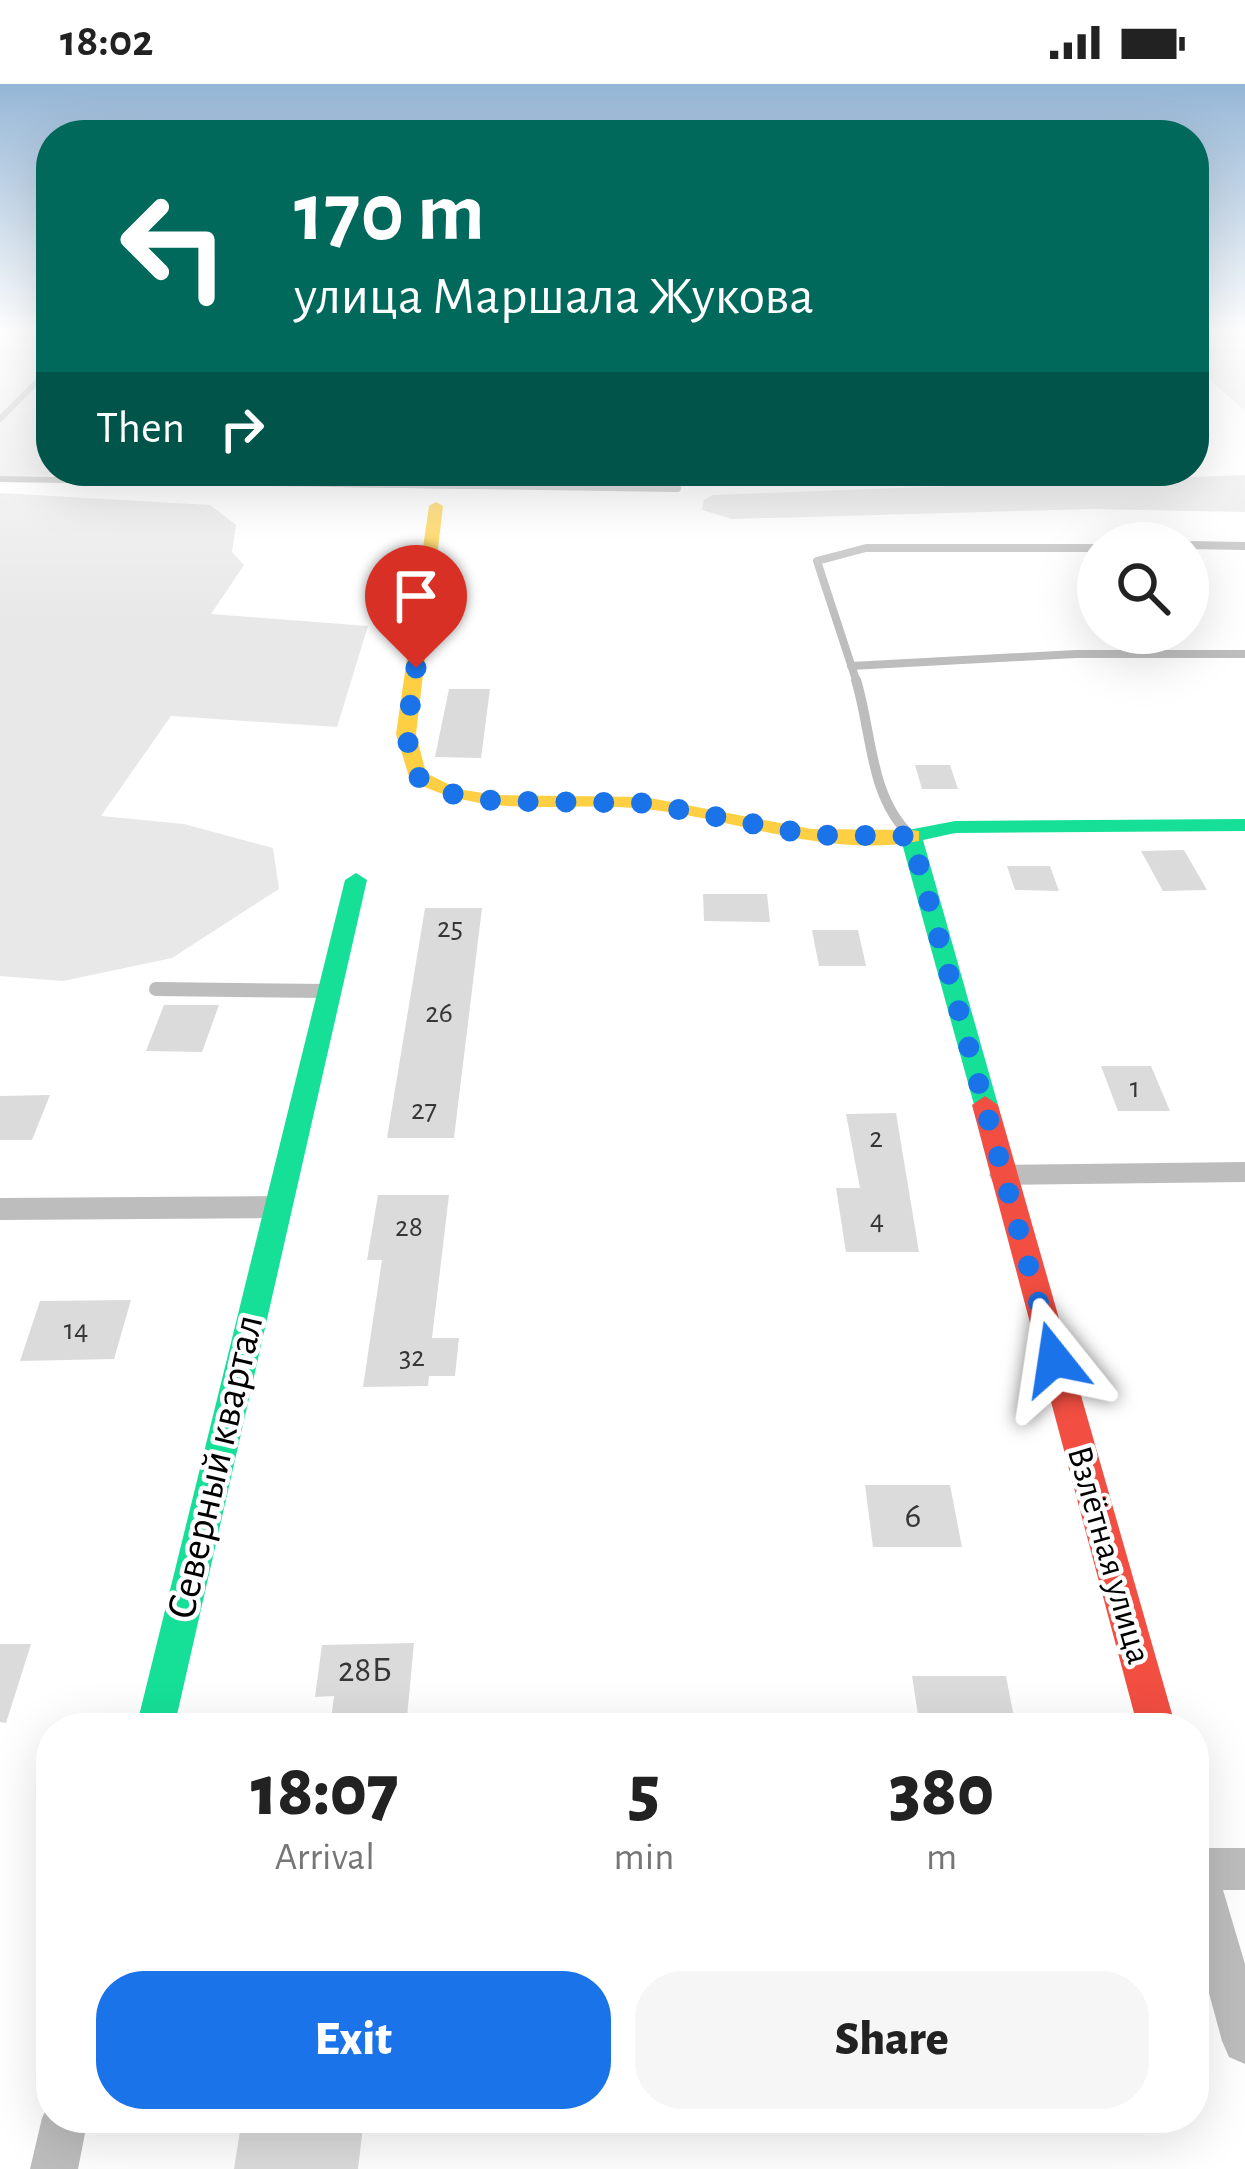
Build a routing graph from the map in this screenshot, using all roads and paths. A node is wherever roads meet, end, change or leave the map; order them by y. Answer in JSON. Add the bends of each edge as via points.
{"nodes":[{"id":1,"x":36,"y":478,"type":"edge"},
{"id":2,"x":0,"y":479,"type":"edge"},
{"id":3,"x":397,"y":486,"type":"edge"},
{"id":4,"x":471,"y":488,"type":"joint"},
{"id":5,"x":677,"y":488,"type":"dead end"},
{"id":6,"x":436,"y":506,"type":"dead end"},
{"id":7,"x":1209,"y":545,"type":"edge"},
{"id":8,"x":1245,"y":546,"type":"edge"},
{"id":9,"x":1077,"y":548,"type":"edge"},
{"id":10,"x":1245,"y":655,"type":"edge"},
{"id":11,"x":851,"y":666,"type":"junction"},
{"id":12,"x":1245,"y":825,"type":"edge"},
{"id":13,"x":911,"y":836,"type":"junction"},
{"id":14,"x":356,"y":880,"type":"dead end"},
{"id":15,"x":156,"y":989,"type":"dead end"},
{"id":16,"x":327,"y":991,"type":"junction"},
{"id":17,"x":1245,"y":1172,"type":"edge"},
{"id":18,"x":1003,"y":1175,"type":"junction"},
{"id":19,"x":275,"y":1207,"type":"junction"},
{"id":20,"x":0,"y":1209,"type":"edge"},
{"id":21,"x":158,"y":1713,"type":"edge"},
{"id":22,"x":1153,"y":1713,"type":"edge"},
{"id":23,"x":1209,"y":1866,"type":"edge"},
{"id":24,"x":1245,"y":1869,"type":"edge"},
{"id":25,"x":1209,"y":1915,"type":"edge"},
{"id":26,"x":1245,"y":2042,"type":"edge"},
{"id":27,"x":62,"y":2133,"type":"edge"},
{"id":28,"x":54,"y":2169,"type":"edge"}],
"edges":[{"from":1,"to":2,"type":"lane"},
{"from":3,"to":4,"type":"lane"},
{"from":4,"to":5,"type":"lane"},
{"from":6,"to":13,"type":"street","via":[[406,734],[416,776],[495,801],[645,803],[811,835]]},
{"from":7,"to":8,"type":"lane"},
{"from":9,"to":11,"type":"lane","via":[[827,554],[818,572]]},
{"from":10,"to":11,"type":"lane"},
{"from":11,"to":13,"type":"lane","via":[[887,807]]},
{"from":12,"to":13,"type":"street","via":[[991,826]]},
{"from":13,"to":18,"type":"street","name":"Взлётная улица"},
{"from":14,"to":16,"type":"street","name":"Северный квартал"},
{"from":15,"to":16,"type":"lane"},
{"from":16,"to":19,"type":"street","name":"Северный квартал"},
{"from":17,"to":18,"type":"street"},
{"from":18,"to":22,"type":"street","name":"Взлётная улица"},
{"from":19,"to":20,"type":"street"},
{"from":19,"to":21,"type":"street","name":"Северный квартал"},
{"from":23,"to":24,"type":"street"},
{"from":25,"to":26,"type":"street"},
{"from":27,"to":28,"type":"street"}]}
